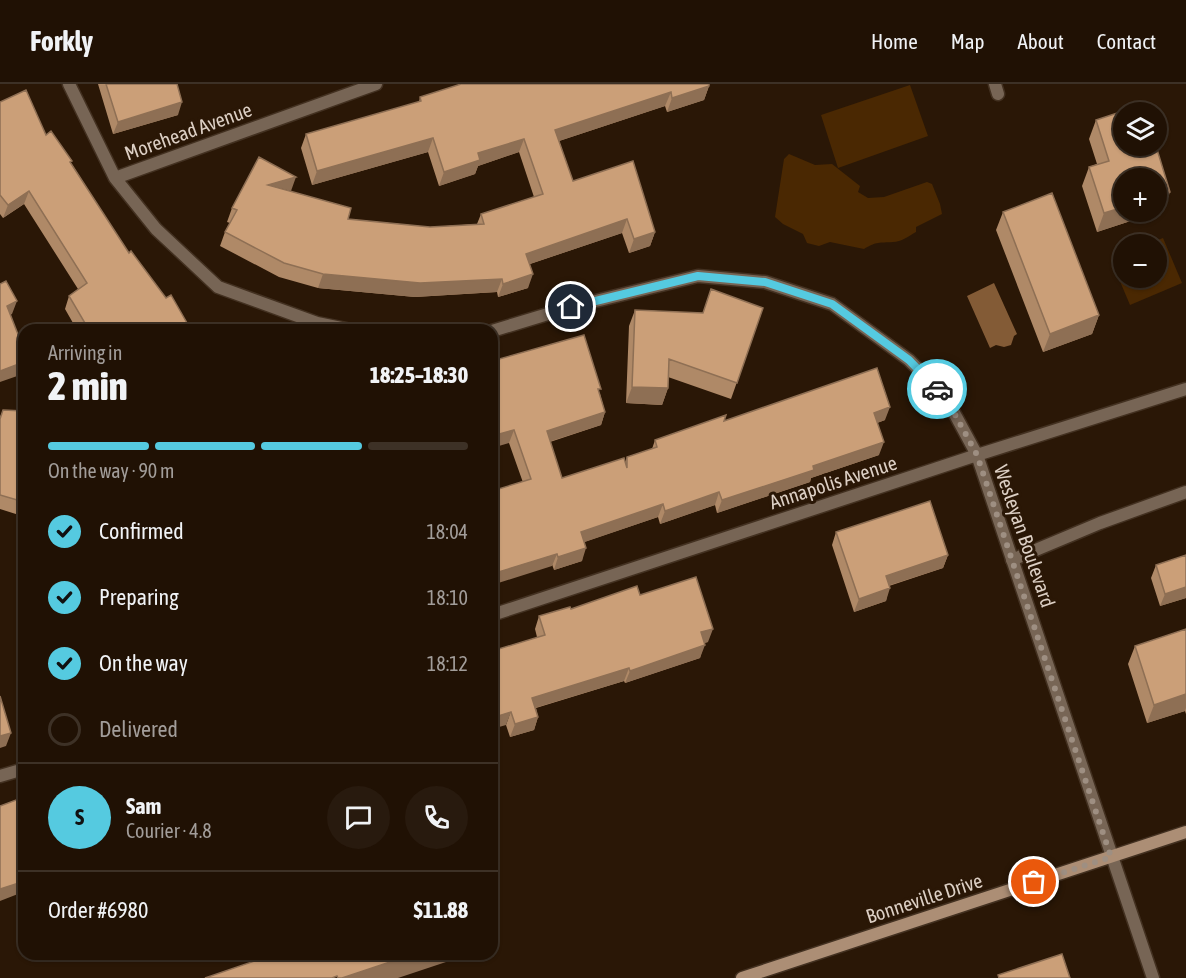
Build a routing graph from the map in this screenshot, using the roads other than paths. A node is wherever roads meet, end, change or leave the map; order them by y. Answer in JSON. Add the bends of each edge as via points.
{"nodes":[{"id":1,"x":69,"y":84,"type":"edge"},
{"id":2,"x":373,"y":84,"type":"edge"},
{"id":3,"x":115,"y":178,"type":"junction"},
{"id":4,"x":322,"y":324,"type":"edge"},
{"id":5,"x":498,"y":329,"type":"edge"},
{"id":6,"x":1186,"y":389,"type":"edge"},
{"id":7,"x":977,"y":455,"type":"junction"},
{"id":8,"x":1186,"y":492,"type":"edge"},
{"id":9,"x":1012,"y":560,"type":"junction"},
{"id":10,"x":498,"y":613,"type":"edge"},
{"id":11,"x":18,"y":771,"type":"edge"},
{"id":12,"x":0,"y":776,"type":"edge"},
{"id":13,"x":1186,"y":832,"type":"edge"},
{"id":14,"x":1111,"y":857,"type":"junction"},
{"id":15,"x":742,"y":978,"type":"edge"},
{"id":16,"x":1153,"y":978,"type":"edge"}],
"edges":[{"from":1,"to":3,"type":"street"},
{"from":2,"to":3,"type":"street","name":"Morehead Avenue"},
{"from":3,"to":4,"type":"street","via":[[156,229],[218,287]]},
{"from":5,"to":7,"type":"street","name":"Wesleyan Boulevard","via":[[698,276],[765,282],[832,304],[909,360],[945,396]]},
{"from":6,"to":7,"type":"street","name":"Annapolis Avenue"},
{"from":7,"to":9,"type":"street","name":"Wesleyan Boulevard"},
{"from":7,"to":10,"type":"street","name":"Annapolis Avenue"},
{"from":8,"to":9,"type":"street"},
{"from":9,"to":14,"type":"street","name":"Wesleyan Boulevard"},
{"from":11,"to":12,"type":"street"},
{"from":13,"to":14,"type":"street","name":"Bonneville Drive"},
{"from":14,"to":15,"type":"street","name":"Bonneville Drive"},
{"from":14,"to":16,"type":"street","name":"Wesleyan Boulevard"}]}
